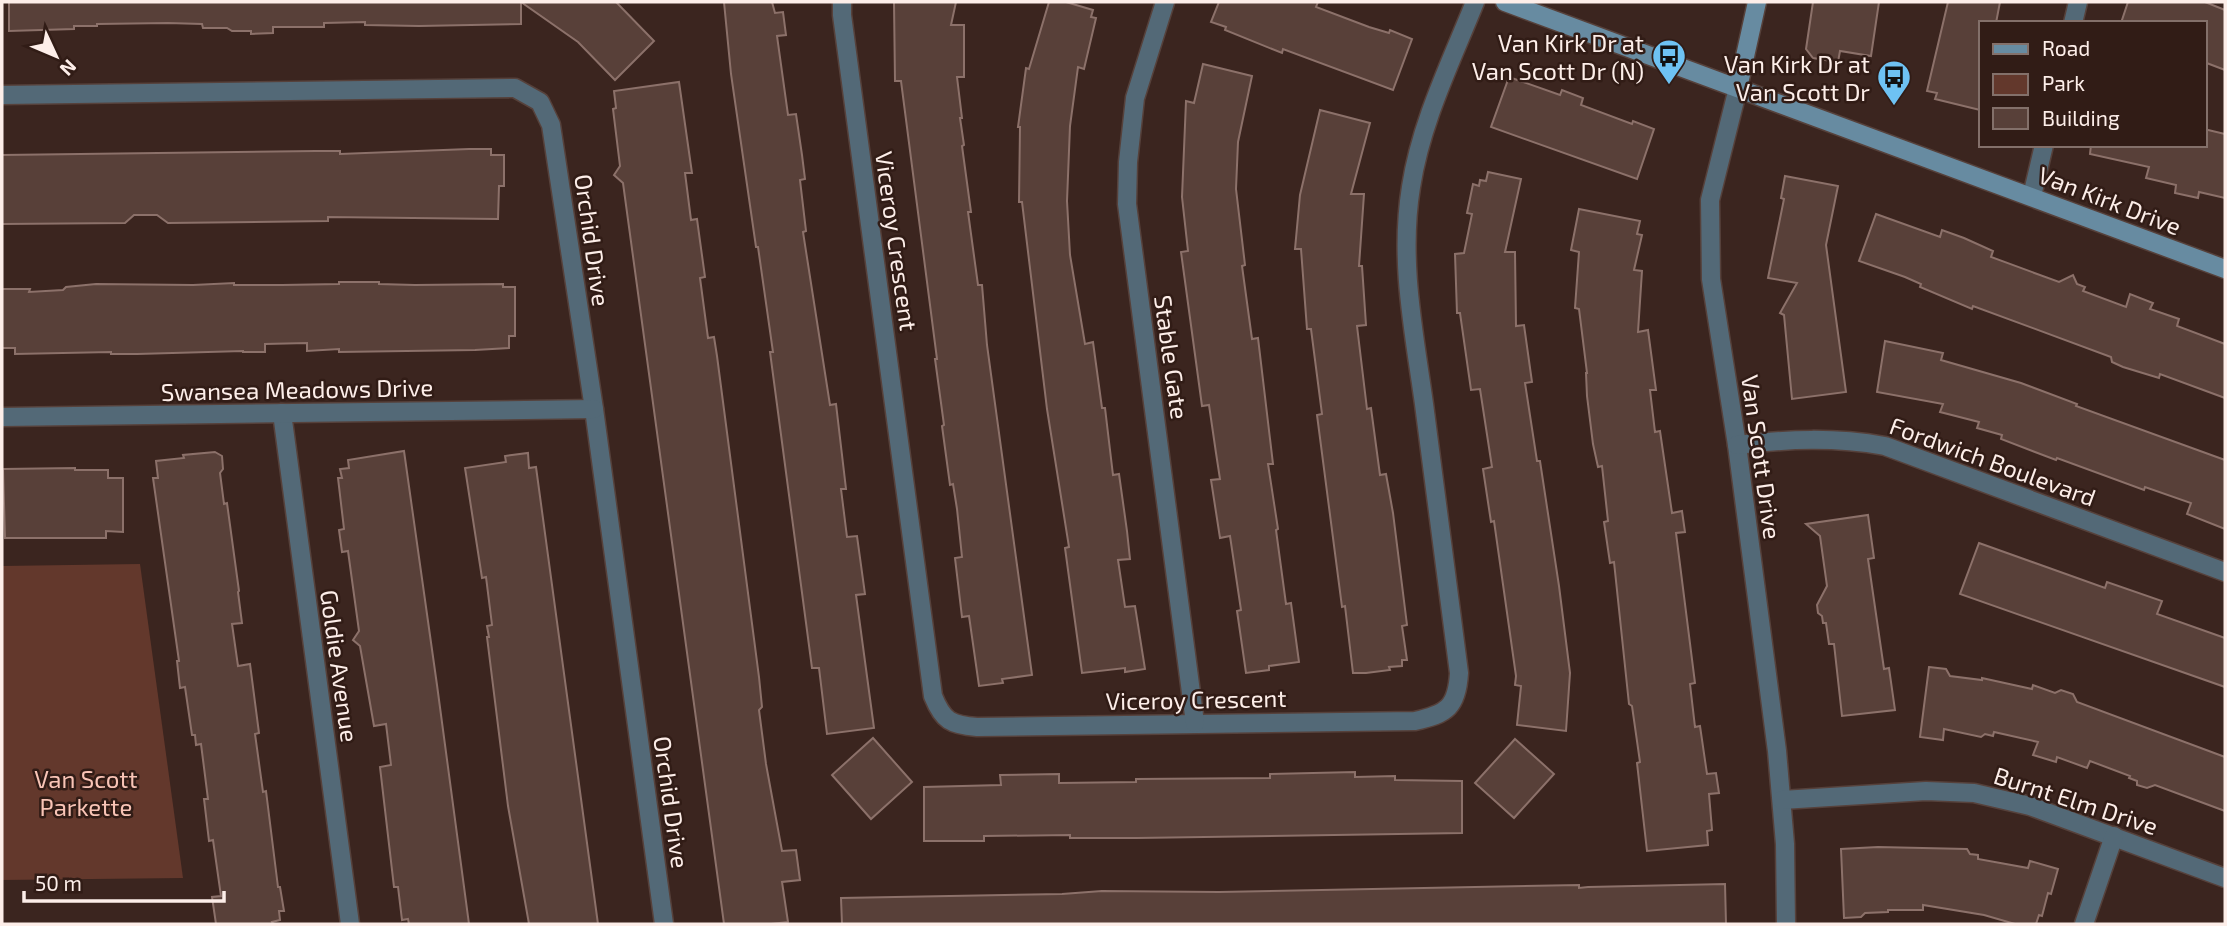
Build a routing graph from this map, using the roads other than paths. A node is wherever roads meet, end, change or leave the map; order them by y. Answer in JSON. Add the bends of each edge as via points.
{"nodes":[{"id":1,"x":842,"y":2,"type":"edge"},
{"id":2,"x":1165,"y":2,"type":"edge"},
{"id":3,"x":1475,"y":2,"type":"edge"},
{"id":4,"x":1505,"y":2,"type":"edge"},
{"id":5,"x":1757,"y":2,"type":"edge"},
{"id":6,"x":2078,"y":2,"type":"edge"},
{"id":7,"x":2073,"y":21,"type":"edge"},
{"id":8,"x":1738,"y":88,"type":"junction"},
{"id":9,"x":2,"y":95,"type":"edge"},
{"id":10,"x":2044,"y":147,"type":"edge"},
{"id":11,"x":2032,"y":197,"type":"junction"},
{"id":12,"x":2225,"y":270,"type":"edge"},
{"id":13,"x":594,"y":409,"type":"junction"},
{"id":14,"x":282,"y":414,"type":"junction"},
{"id":15,"x":2,"y":417,"type":"edge"},
{"id":16,"x":1737,"y":445,"type":"junction"},
{"id":17,"x":2225,"y":572,"type":"edge"},
{"id":18,"x":1195,"y":723,"type":"junction"},
{"id":19,"x":1782,"y":800,"type":"junction"},
{"id":20,"x":2114,"y":836,"type":"junction"},
{"id":21,"x":2225,"y":878,"type":"edge"},
{"id":22,"x":350,"y":924,"type":"edge"},
{"id":23,"x":664,"y":924,"type":"edge"},
{"id":24,"x":1786,"y":924,"type":"edge"},
{"id":25,"x":2084,"y":924,"type":"edge"}],
"edges":[{"from":1,"to":18,"type":"street","name":"Viceroy Crescent","via":[[937,706],[956,725],[977,727]]},
{"from":2,"to":18,"type":"street","name":"Stable Gate","via":[[1135,98],[1127,204]]},
{"from":3,"to":18,"type":"street","name":"Viceroy Crescent","via":[[1423,137],[1406,229],[1410,310],[1458,693],[1446,711],[1415,721]]},
{"from":4,"to":8,"type":"street","name":"Van Kirk Drive"},
{"from":5,"to":8,"type":"street","name":"Van Scott Drive"},
{"from":6,"to":7,"type":"street"},
{"from":8,"to":11,"type":"street","name":"Van Kirk Drive"},
{"from":8,"to":16,"type":"street","name":"Van Scott Drive","via":[[1710,200],[1710,279]]},
{"from":9,"to":13,"type":"street","name":"Orchid Drive","via":[[514,88],[540,102],[551,125]]},
{"from":10,"to":11,"type":"street"},
{"from":11,"to":12,"type":"street","name":"Van Kirk Drive"},
{"from":13,"to":14,"type":"street","name":"Swansea Meadows Drive"},
{"from":13,"to":23,"type":"street","name":"Orchid Drive"},
{"from":14,"to":15,"type":"street","name":"Swansea Meadows Drive"},
{"from":14,"to":22,"type":"street","name":"Goldie Avenue"},
{"from":16,"to":17,"type":"street","name":"Fordwich Boulevard","via":[[1787,439],[1885,446]]},
{"from":16,"to":19,"type":"street","name":"Van Scott Drive"},
{"from":19,"to":20,"type":"street","name":"Burnt Elm Drive","via":[[1926,791],[1974,793],[2031,806]]},
{"from":19,"to":24,"type":"street","name":"Van Scott Drive"},
{"from":20,"to":21,"type":"street","name":"Burnt Elm Drive"},
{"from":20,"to":25,"type":"street"}]}
